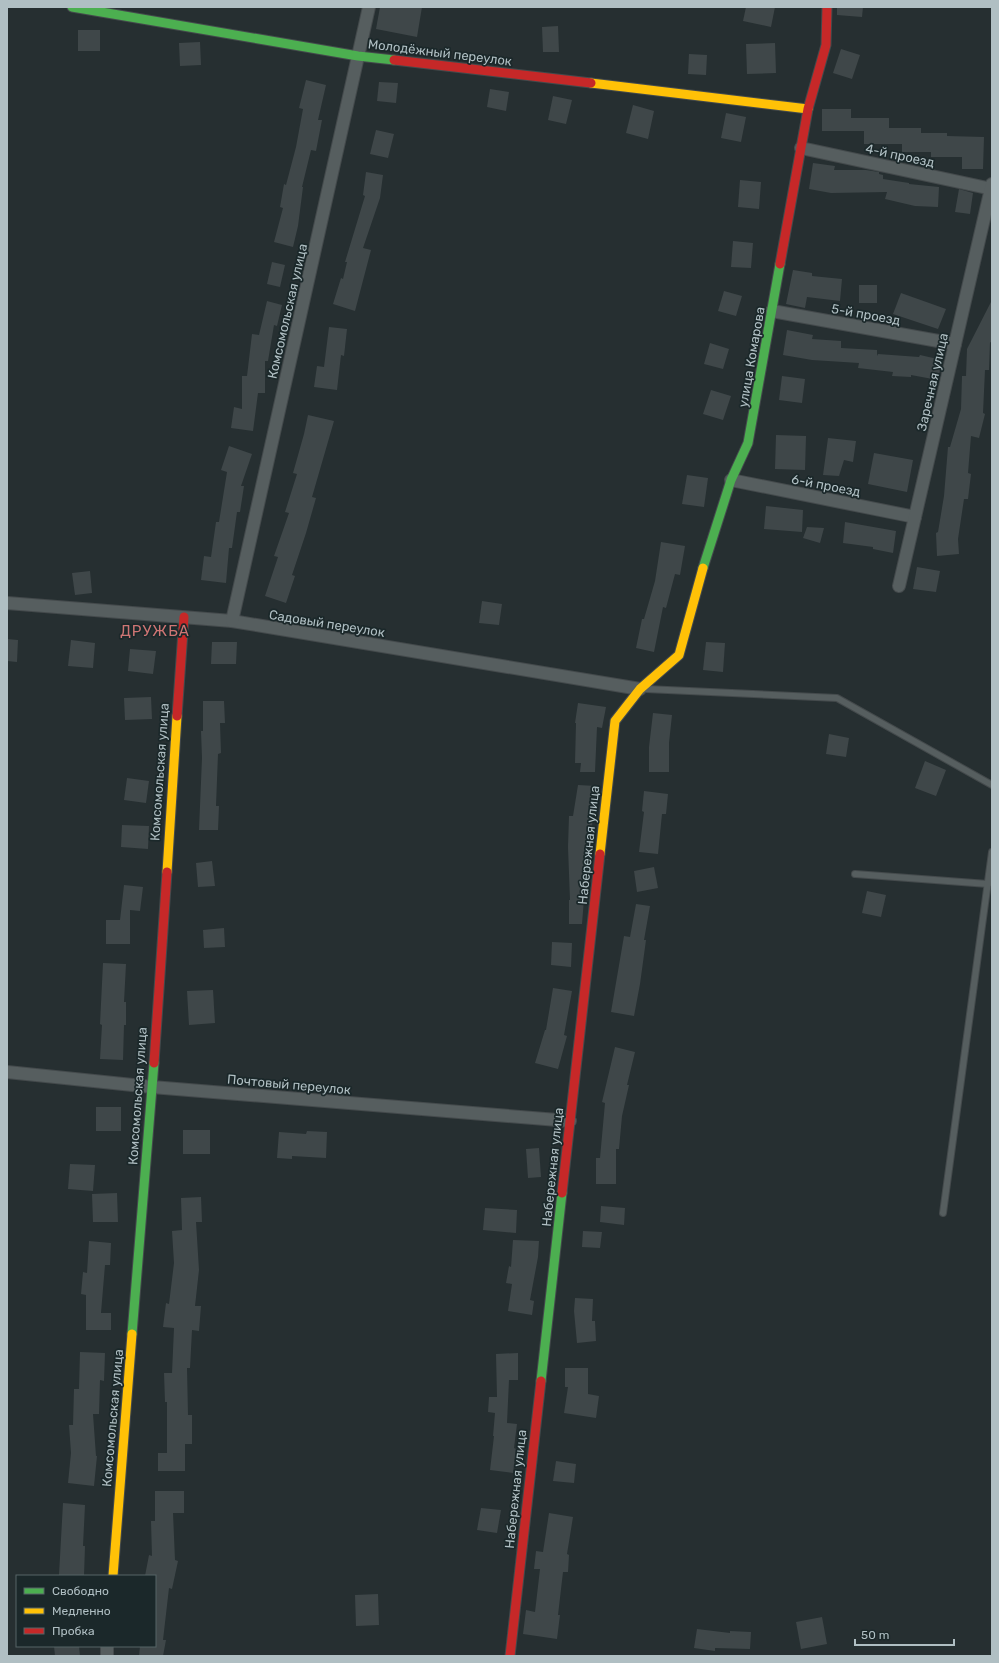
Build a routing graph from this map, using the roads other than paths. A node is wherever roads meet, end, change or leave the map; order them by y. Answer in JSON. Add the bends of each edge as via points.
{"nodes":[{"id":1,"x":72,"y":7,"type":"edge"},
{"id":2,"x":369,"y":7,"type":"edge"},
{"id":3,"x":827,"y":7,"type":"edge"},
{"id":4,"x":358,"y":56,"type":"junction"},
{"id":5,"x":808,"y":109,"type":"junction"},
{"id":6,"x":801,"y":148,"type":"junction"},
{"id":7,"x":992,"y":187,"type":"edge"},
{"id":8,"x":772,"y":311,"type":"junction"},
{"id":9,"x":955,"y":344,"type":"junction"},
{"id":10,"x":731,"y":480,"type":"junction"},
{"id":11,"x":915,"y":517,"type":"junction"},
{"id":12,"x":899,"y":586,"type":"dead end"},
{"id":13,"x":7,"y":603,"type":"edge"},
{"id":14,"x":184,"y":617,"type":"junction"},
{"id":15,"x":232,"y":621,"type":"junction"},
{"id":16,"x":640,"y":689,"type":"junction"},
{"id":17,"x":992,"y":785,"type":"edge"},
{"id":18,"x":992,"y":852,"type":"edge"},
{"id":19,"x":855,"y":874,"type":"dead end"},
{"id":20,"x":988,"y":884,"type":"junction"},
{"id":21,"x":7,"y":1072,"type":"edge"},
{"id":22,"x":152,"y":1087,"type":"junction"},
{"id":23,"x":570,"y":1121,"type":"junction"},
{"id":24,"x":943,"y":1213,"type":"dead end"},
{"id":25,"x":113,"y":1575,"type":"edge"},
{"id":26,"x":510,"y":1656,"type":"edge"}],
"edges":[{"from":1,"to":4,"type":"street","name":"Молодёжный переулок"},
{"from":2,"to":4,"type":"street","name":"Комсомольская улица"},
{"from":3,"to":5,"type":"street","name":"улица Комарова","via":[[826,45]]},
{"from":4,"to":5,"type":"street","name":"Молодёжный переулок"},
{"from":4,"to":15,"type":"street","name":"Комсомольская улица"},
{"from":5,"to":6,"type":"street","name":"улица Комарова"},
{"from":6,"to":7,"type":"street","name":"4-й проезд"},
{"from":6,"to":8,"type":"street","name":"улица Комарова"},
{"from":7,"to":9,"type":"street","name":"Заречная улица"},
{"from":8,"to":9,"type":"street","name":"5-й проезд"},
{"from":8,"to":10,"type":"street","name":"улица Комарова","via":[[748,443]]},
{"from":9,"to":11,"type":"street","name":"Заречная улица"},
{"from":10,"to":11,"type":"street","name":"6-й проезд"},
{"from":10,"to":16,"type":"street","name":"улица Комарова","via":[[696,588],[679,654]]},
{"from":11,"to":12,"type":"street","name":"Заречная улица"},
{"from":13,"to":14,"type":"street","name":"Садовый переулок"},
{"from":14,"to":15,"type":"street","name":"Садовый переулок"},
{"from":14,"to":22,"type":"street","name":"Комсомольская улица"},
{"from":15,"to":16,"type":"street","name":"Садовый переулок"},
{"from":16,"to":17,"type":"lane","via":[[837,698]]},
{"from":16,"to":23,"type":"street","name":"Набережная улица","via":[[614,721]]},
{"from":18,"to":20,"type":"lane"},
{"from":19,"to":20,"type":"lane"},
{"from":20,"to":24,"type":"lane"},
{"from":21,"to":22,"type":"street","name":"Почтовый переулок"},
{"from":22,"to":23,"type":"street","name":"Почтовый переулок"},
{"from":22,"to":25,"type":"street","name":"Комсомольская улица"},
{"from":23,"to":26,"type":"street","name":"Набережная улица"}]}
